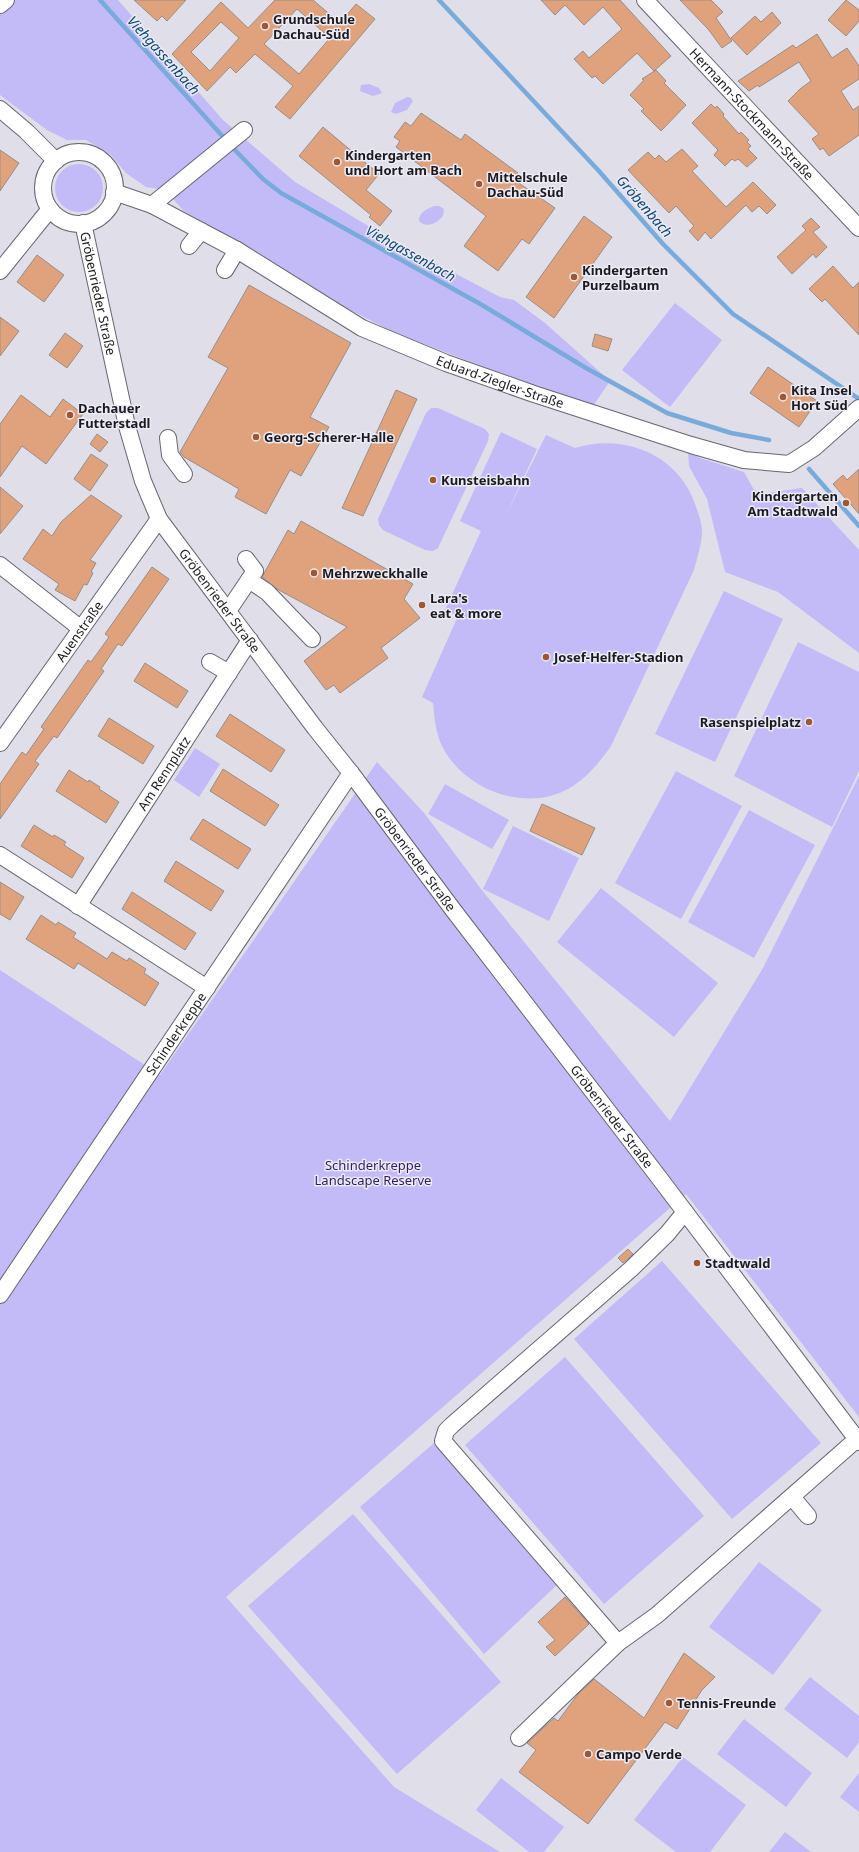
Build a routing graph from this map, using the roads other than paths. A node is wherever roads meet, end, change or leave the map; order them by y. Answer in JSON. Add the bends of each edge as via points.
{"nodes":[{"id":1,"x":6,"y":0,"type":"edge"},
{"id":2,"x":645,"y":0,"type":"edge"},
{"id":3,"x":0,"y":5,"type":"edge"},
{"id":4,"x":0,"y":109,"type":"edge"},
{"id":5,"x":244,"y":130,"type":"dead end"},
{"id":6,"x":56,"y":161,"type":"junction"},
{"id":7,"x":114,"y":192,"type":"junction"},
{"id":8,"x":152,"y":205,"type":"junction"},
{"id":9,"x":50,"y":209,"type":"junction"},
{"id":10,"x":83,"y":223,"type":"junction"},
{"id":11,"x":859,"y":228,"type":"edge"},
{"id":12,"x":201,"y":231,"type":"junction"},
{"id":13,"x":189,"y":246,"type":"dead end"},
{"id":14,"x":237,"y":250,"type":"junction"},
{"id":15,"x":225,"y":270,"type":"dead end"},
{"id":16,"x":0,"y":271,"type":"edge"},
{"id":17,"x":856,"y":411,"type":"edge"},
{"id":18,"x":168,"y":438,"type":"dead end"},
{"id":19,"x":184,"y":474,"type":"dead end"},
{"id":20,"x":159,"y":519,"type":"junction"},
{"id":21,"x":246,"y":559,"type":"dead end"},
{"id":22,"x":0,"y":565,"type":"edge"},
{"id":23,"x":249,"y":580,"type":"junction"},
{"id":24,"x":228,"y":611,"type":"junction"},
{"id":25,"x":80,"y":628,"type":"junction"},
{"id":26,"x":312,"y":639,"type":"dead end"},
{"id":27,"x":250,"y":640,"type":"junction"},
{"id":28,"x":210,"y":662,"type":"dead end"},
{"id":29,"x":229,"y":680,"type":"junction"},
{"id":30,"x":0,"y":743,"type":"edge"},
{"id":31,"x":351,"y":773,"type":"junction"},
{"id":32,"x":0,"y":855,"type":"edge"},
{"id":33,"x":78,"y":906,"type":"junction"},
{"id":34,"x":206,"y":988,"type":"junction"},
{"id":35,"x":685,"y":1212,"type":"junction"},
{"id":36,"x":0,"y":1295,"type":"edge"},
{"id":37,"x":858,"y":1440,"type":"edge"},
{"id":38,"x":792,"y":1497,"type":"junction"},
{"id":39,"x":808,"y":1516,"type":"dead end"},
{"id":40,"x":618,"y":1643,"type":"junction"},
{"id":41,"x":519,"y":1738,"type":"dead end"}],
"edges":[{"from":1,"to":3,"type":"street"},
{"from":2,"to":11,"type":"street","name":"Hermann-Stockmann-Straße"},
{"from":4,"to":6,"type":"street"},
{"from":5,"to":8,"type":"street"},
{"from":6,"to":7,"type":"street","name":"Gröbenrieder Straße","via":[[72,152],[96,156],[106,164],[112,174]]},
{"from":6,"to":9,"type":"street","name":"Gröbenrieder Straße","via":[[45,175],[43,186],[44,197]]},
{"from":7,"to":8,"type":"street","name":"Eduard-Ziegler-Straße"},
{"from":7,"to":10,"type":"street","name":"Gröbenrieder Straße","via":[[108,210],[98,218]]},
{"from":8,"to":12,"type":"street","name":"Eduard-Ziegler-Straße"},
{"from":9,"to":10,"type":"street","name":"Gröbenrieder Straße","via":[[66,222]]},
{"from":9,"to":16,"type":"street"},
{"from":10,"to":20,"type":"street","name":"Gröbenrieder Straße","via":[[127,426],[143,481]]},
{"from":12,"to":13,"type":"street"},
{"from":12,"to":14,"type":"street","name":"Eduard-Ziegler-Straße"},
{"from":14,"to":15,"type":"street"},
{"from":14,"to":17,"type":"street","name":"Eduard-Ziegler-Straße","via":[[362,328],[439,360],[534,394],[744,460],[789,464],[814,448]]},
{"from":18,"to":19,"type":"street","via":[[170,454]]},
{"from":20,"to":24,"type":"street","name":"Gröbenrieder Straße"},
{"from":20,"to":25,"type":"street","name":"Auenstraße"},
{"from":21,"to":23,"type":"street","via":[[255,571]]},
{"from":22,"to":25,"type":"street"},
{"from":23,"to":24,"type":"street"},
{"from":23,"to":26,"type":"street","via":[[268,592]]},
{"from":24,"to":27,"type":"street","name":"Gröbenrieder Straße"},
{"from":25,"to":30,"type":"street","name":"Auenstraße"},
{"from":27,"to":29,"type":"street","name":"Am Rennplatz"},
{"from":27,"to":31,"type":"street","name":"Gröbenrieder Straße"},
{"from":28,"to":29,"type":"street"},
{"from":29,"to":33,"type":"street","name":"Am Rennplatz"},
{"from":31,"to":34,"type":"street","name":"Schinderkreppe","via":[[325,802],[298,840],[222,958]]},
{"from":31,"to":35,"type":"street","name":"Gröbenrieder Straße"},
{"from":32,"to":33,"type":"street"},
{"from":33,"to":34,"type":"street"},
{"from":34,"to":36,"type":"street","name":"Schinderkreppe","via":[[186,1011]]},
{"from":35,"to":37,"type":"street","name":"Gröbenrieder Straße"},
{"from":35,"to":40,"type":"street","via":[[667,1234],[631,1269],[452,1425],[446,1431],[443,1441]]},
{"from":37,"to":38,"type":"street"},
{"from":38,"to":39,"type":"street"},
{"from":38,"to":40,"type":"street","via":[[657,1615]]},
{"from":40,"to":41,"type":"street"}]}
